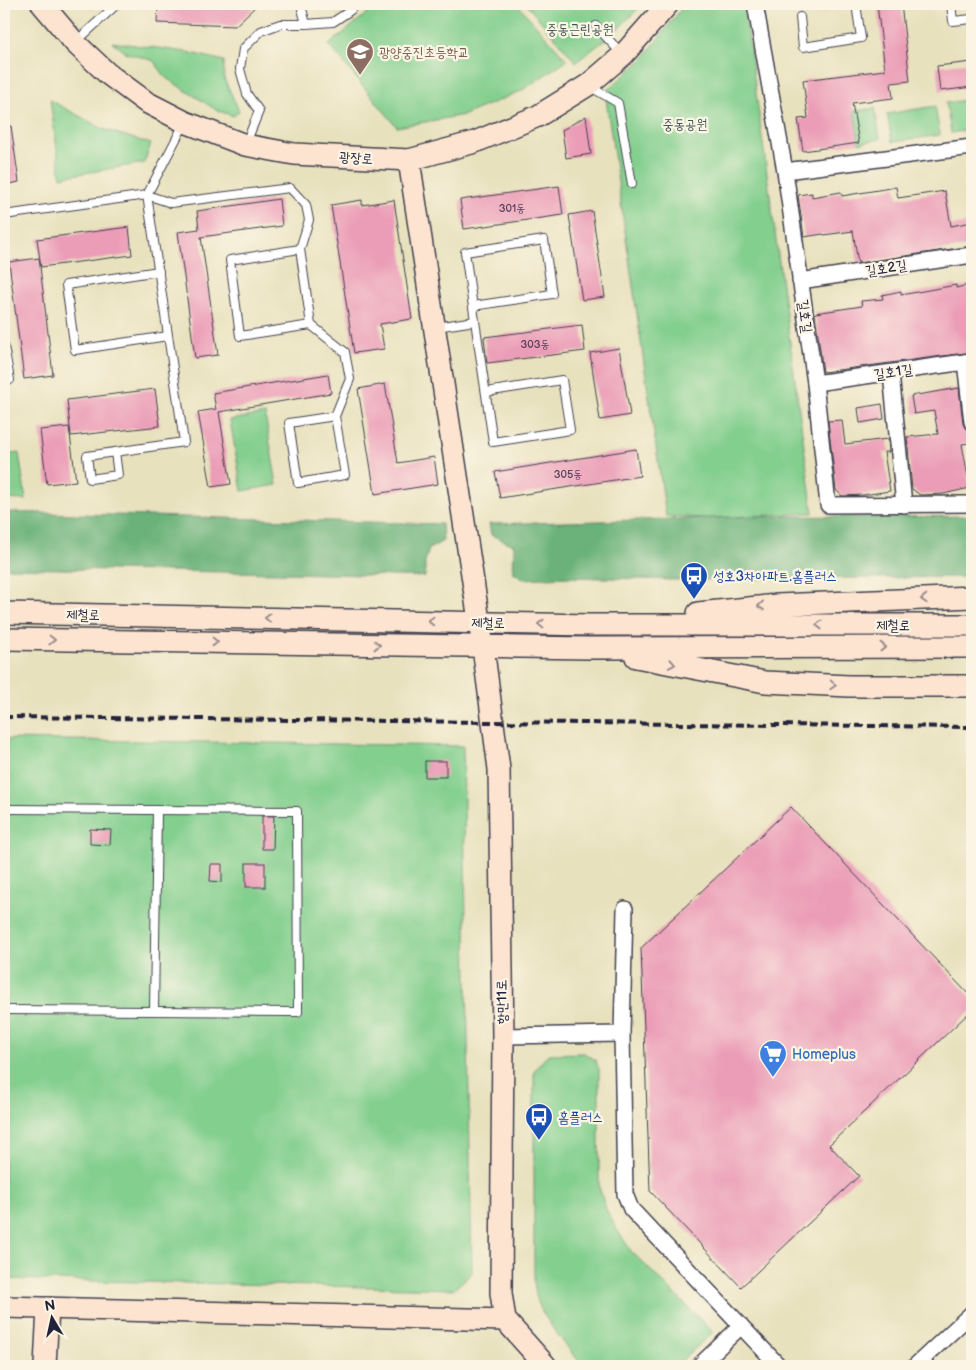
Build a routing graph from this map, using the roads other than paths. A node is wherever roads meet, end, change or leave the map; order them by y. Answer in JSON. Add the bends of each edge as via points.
{"nodes":[{"id":1,"x":42,"y":4,"type":"edge"},
{"id":2,"x":117,"y":4,"type":"edge"},
{"id":3,"x":304,"y":4,"type":"edge"},
{"id":4,"x":351,"y":4,"type":"edge"},
{"id":5,"x":668,"y":4,"type":"edge"},
{"id":6,"x":755,"y":4,"type":"edge"},
{"id":7,"x":856,"y":4,"type":"edge"},
{"id":8,"x":951,"y":4,"type":"edge"},
{"id":9,"x":800,"y":17,"type":"dead end"},
{"id":10,"x":972,"y":19,"type":"edge"},
{"id":11,"x":306,"y":24,"type":"junction"},
{"id":12,"x":596,"y":26,"type":"dead end"},
{"id":13,"x":75,"y":43,"type":"junction"},
{"id":14,"x":623,"y":55,"type":"junction"},
{"id":15,"x":588,"y":86,"type":"junction"},
{"id":16,"x":185,"y":122,"type":"junction"},
{"id":17,"x":245,"y":145,"type":"junction"},
{"id":18,"x":972,"y":147,"type":"edge"},
{"id":19,"x":408,"y":160,"type":"junction"},
{"id":20,"x":785,"y":170,"type":"junction"},
{"id":21,"x":632,"y":184,"type":"dead end"},
{"id":22,"x":147,"y":195,"type":"junction"},
{"id":23,"x":4,"y":215,"type":"edge"},
{"id":24,"x":300,"y":248,"type":"junction"},
{"id":25,"x":972,"y":255,"type":"edge"},
{"id":26,"x":158,"y":271,"type":"junction"},
{"id":27,"x":800,"y":281,"type":"junction"},
{"id":28,"x":473,"y":306,"type":"junction"},
{"id":29,"x":475,"y":321,"type":"junction"},
{"id":30,"x":311,"y":325,"type":"junction"},
{"id":31,"x":434,"y":327,"type":"junction"},
{"id":32,"x":168,"y":336,"type":"junction"},
{"id":33,"x":4,"y":346,"type":"edge"},
{"id":34,"x":968,"y":361,"type":"edge"},
{"id":35,"x":891,"y":373,"type":"junction"},
{"id":36,"x":4,"y":381,"type":"edge"},
{"id":37,"x":814,"y":383,"type":"junction"},
{"id":38,"x":486,"y":392,"type":"junction"},
{"id":39,"x":334,"y":416,"type":"junction"},
{"id":40,"x":972,"y":422,"type":"edge"},
{"id":41,"x":115,"y":452,"type":"junction"},
{"id":42,"x":972,"y":504,"type":"edge"},
{"id":43,"x":904,"y":505,"type":"junction"},
{"id":44,"x":972,"y":597,"type":"edge"},
{"id":45,"x":4,"y":613,"type":"edge"},
{"id":46,"x":480,"y":623,"type":"junction"},
{"id":47,"x":590,"y":625,"type":"junction"},
{"id":48,"x":972,"y":625,"type":"edge"},
{"id":49,"x":4,"y":639,"type":"edge"},
{"id":50,"x":483,"y":646,"type":"junction"},
{"id":51,"x":972,"y":647,"type":"edge"},
{"id":52,"x":590,"y":648,"type":"junction"},
{"id":53,"x":972,"y":686,"type":"edge"},
{"id":54,"x":4,"y":809,"type":"edge"},
{"id":55,"x":158,"y":811,"type":"junction"},
{"id":56,"x":625,"y":910,"type":"dead end"},
{"id":57,"x":4,"y":1010,"type":"edge"},
{"id":58,"x":154,"y":1010,"type":"junction"},
{"id":59,"x":622,"y":1034,"type":"junction"},
{"id":60,"x":503,"y":1036,"type":"junction"},
{"id":61,"x":4,"y":1307,"type":"edge"},
{"id":62,"x":48,"y":1308,"type":"junction"},
{"id":63,"x":972,"y":1313,"type":"edge"},
{"id":64,"x":505,"y":1320,"type":"junction"},
{"id":65,"x":742,"y":1326,"type":"junction"},
{"id":66,"x":45,"y":1366,"type":"edge"},
{"id":67,"x":546,"y":1366,"type":"edge"},
{"id":68,"x":698,"y":1366,"type":"edge"},
{"id":69,"x":779,"y":1366,"type":"edge"},
{"id":70,"x":915,"y":1366,"type":"edge"}],
"edges":[{"from":1,"to":13,"type":"main road","name":"광장로"},
{"from":2,"to":13,"type":"lane"},
{"from":3,"to":11,"type":"lane"},
{"from":4,"to":11,"type":"lane","via":[[350,10],[333,22]]},
{"from":5,"to":14,"type":"main road","name":"광장로"},
{"from":6,"to":20,"type":"street","name":"길호길"},
{"from":7,"to":9,"type":"lane","via":[[861,38],[803,47]]},
{"from":8,"to":10,"type":"lane","via":[[953,22]]},
{"from":11,"to":17,"type":"lane","via":[[280,24],[261,31],[244,49],[240,69],[247,94],[259,111]]},
{"from":12,"to":14,"type":"lane"},
{"from":13,"to":16,"type":"main road","name":"광장로","via":[[108,74],[146,102]]},
{"from":14,"to":15,"type":"main road","name":"광장로"},
{"from":15,"to":19,"type":"main road","name":"광장로","via":[[538,116],[491,136]]},
{"from":15,"to":21,"type":"lane","via":[[618,103]]},
{"from":16,"to":17,"type":"main road","name":"광장로"},
{"from":16,"to":22,"type":"lane"},
{"from":17,"to":19,"type":"main road","name":"광장로","via":[[294,154]]},
{"from":18,"to":20,"type":"street"},
{"from":19,"to":31,"type":"main road","name":"항만11로"},
{"from":20,"to":27,"type":"street","name":"길호길"},
{"from":22,"to":23,"type":"lane"},
{"from":22,"to":24,"type":"lane","via":[[171,203],[290,188],[306,205],[309,220]]},
{"from":22,"to":26,"type":"lane"},
{"from":24,"to":30,"type":"lane"},
{"from":24,"to":30,"type":"lane","via":[[230,260],[240,336]]},
{"from":25,"to":27,"type":"street","name":"길호2길"},
{"from":26,"to":32,"type":"lane"},
{"from":26,"to":32,"type":"lane","via":[[66,285],[75,350]]},
{"from":27,"to":37,"type":"street","name":"길호길"},
{"from":28,"to":28,"type":"lane","via":[[465,252],[544,240],[552,294]]},
{"from":28,"to":29,"type":"lane"},
{"from":29,"to":31,"type":"lane"},
{"from":29,"to":38,"type":"lane"},
{"from":30,"to":39,"type":"lane","via":[[345,352],[350,379]]},
{"from":31,"to":46,"type":"main road","name":"항만11로"},
{"from":32,"to":41,"type":"lane","via":[[184,442]]},
{"from":33,"to":36,"type":"lane","via":[[10,380]]},
{"from":34,"to":35,"type":"street","name":"길호1길"},
{"from":34,"to":40,"type":"street"},
{"from":35,"to":37,"type":"street","name":"길호1길"},
{"from":35,"to":43,"type":"street"},
{"from":37,"to":43,"type":"street","name":"길호길","via":[[828,505]]},
{"from":38,"to":38,"type":"lane","via":[[493,442],[570,430],[562,380]]},
{"from":39,"to":39,"type":"lane","via":[[289,422],[298,483],[345,475]]},
{"from":41,"to":41,"type":"lane","via":[[87,456],[90,479],[118,475]]},
{"from":42,"to":43,"type":"street","name":"길호길"},
{"from":44,"to":47,"type":"main road","one_way":true,"via":[[777,605]]},
{"from":46,"to":45,"type":"main road","name":"제철로","one_way":true},
{"from":47,"to":46,"type":"main road","name":"제철로","one_way":true},
{"from":46,"to":50,"type":"main road","name":"항만11로"},
{"from":48,"to":47,"type":"main road","name":"제철로","one_way":true},
{"from":49,"to":50,"type":"main road","name":"제철로","one_way":true},
{"from":50,"to":52,"type":"main road","name":"제철로"},
{"from":50,"to":60,"type":"main road","name":"항만11로","via":[[499,768]]},
{"from":52,"to":51,"type":"main road","name":"제철로","one_way":true},
{"from":52,"to":53,"type":"main road","one_way":true,"via":[[765,682]]},
{"from":54,"to":55,"type":"lane"},
{"from":55,"to":58,"type":"lane"},
{"from":55,"to":58,"type":"lane","via":[[297,812],[298,1012]]},
{"from":56,"to":59,"type":"street"},
{"from":57,"to":58,"type":"lane"},
{"from":59,"to":60,"type":"street"},
{"from":59,"to":65,"type":"street","via":[[624,1177],[625,1194],[631,1210]]},
{"from":60,"to":64,"type":"main road","name":"항만11로","via":[[501,1293]]},
{"from":61,"to":62,"type":"main road"},
{"from":62,"to":64,"type":"main road"},
{"from":62,"to":66,"type":"main road"},
{"from":63,"to":70,"type":"street"},
{"from":64,"to":67,"type":"main road"},
{"from":65,"to":68,"type":"street"},
{"from":65,"to":69,"type":"street"}]}
